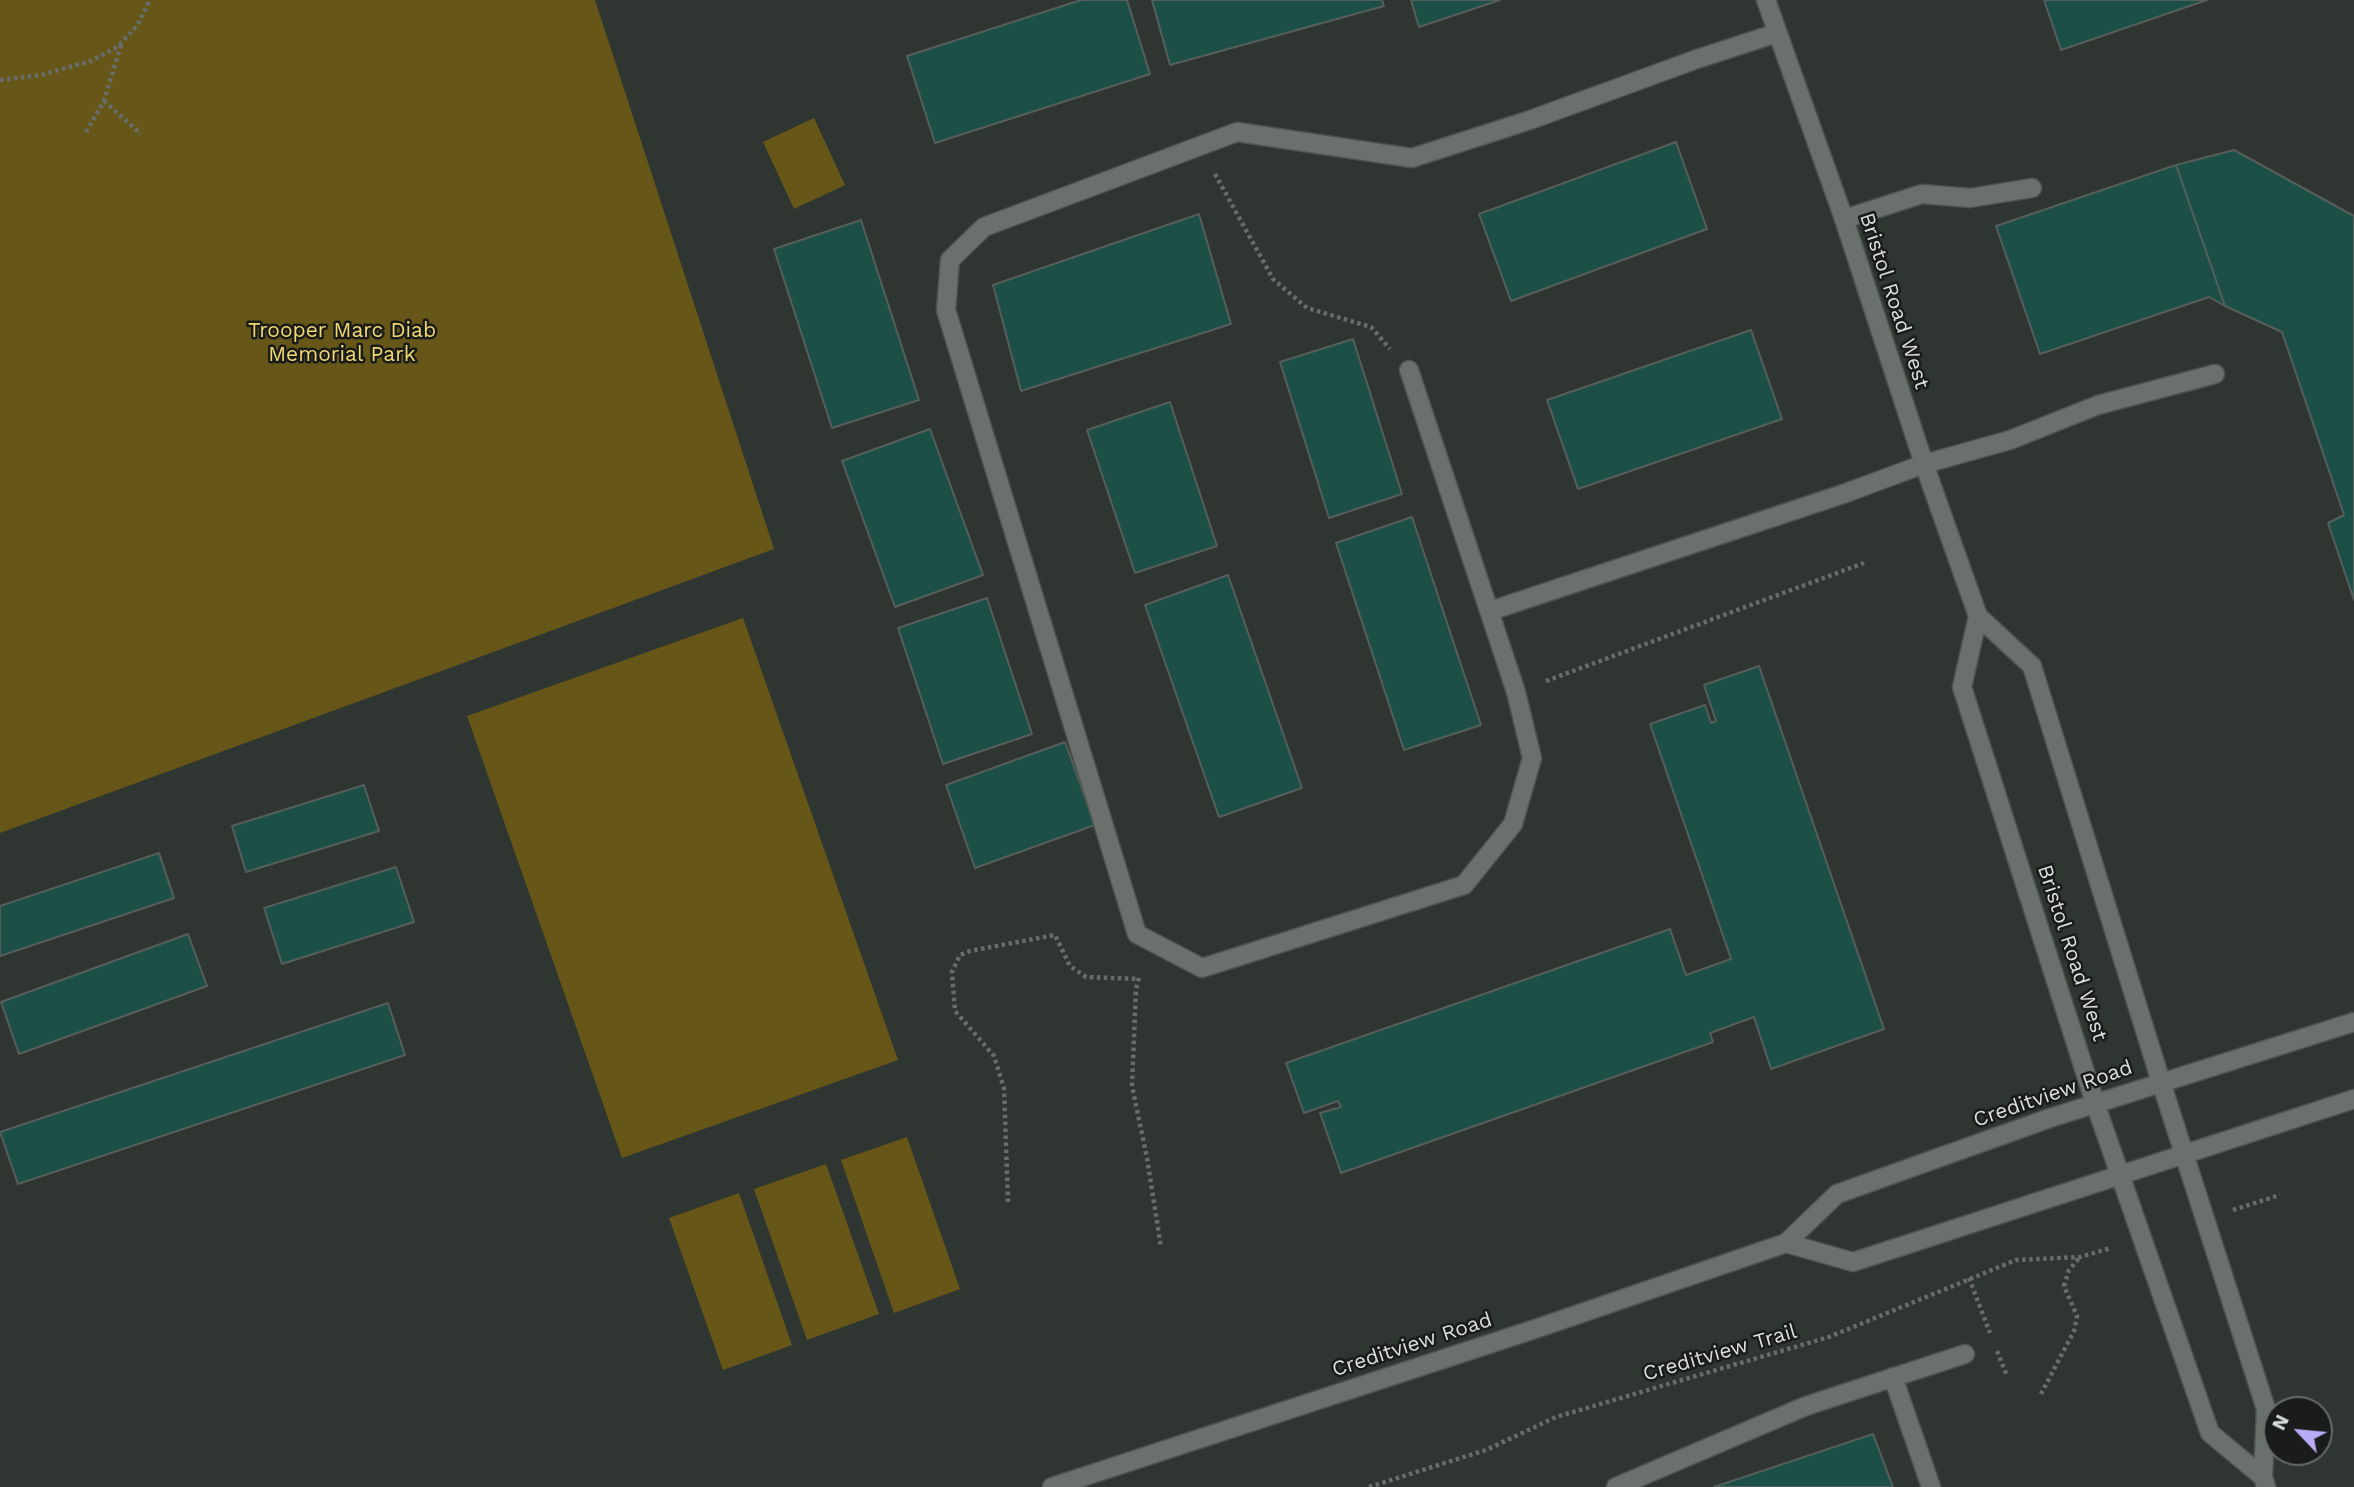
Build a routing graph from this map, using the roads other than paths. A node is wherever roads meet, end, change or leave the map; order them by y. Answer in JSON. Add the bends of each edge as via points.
{"nodes":[{"id":1,"x":1766,"y":0,"type":"edge"},
{"id":2,"x":1776,"y":33,"type":"junction"},
{"id":3,"x":2032,"y":188,"type":"dead end"},
{"id":4,"x":1844,"y":219,"type":"junction"},
{"id":5,"x":1409,"y":370,"type":"road end"},
{"id":6,"x":2215,"y":374,"type":"dead end"},
{"id":7,"x":1923,"y":464,"type":"junction"},
{"id":8,"x":1489,"y":611,"type":"junction"},
{"id":9,"x":1978,"y":616,"type":"junction"},
{"id":10,"x":2354,"y":1022,"type":"edge"},
{"id":11,"x":2161,"y":1082,"type":"junction"},
{"id":12,"x":2354,"y":1099,"type":"edge"},
{"id":13,"x":2095,"y":1103,"type":"junction"},
{"id":14,"x":2185,"y":1155,"type":"junction"},
{"id":15,"x":2120,"y":1176,"type":"junction"},
{"id":16,"x":1786,"y":1243,"type":"junction"},
{"id":17,"x":1965,"y":1354,"type":"dead end"},
{"id":18,"x":1893,"y":1377,"type":"junction"},
{"id":19,"x":2265,"y":1482,"type":"edge"},
{"id":20,"x":1052,"y":1487,"type":"edge"},
{"id":21,"x":1616,"y":1487,"type":"edge"},
{"id":22,"x":1931,"y":1487,"type":"edge"}],
"edges":[{"from":1,"to":2,"type":"street","name":"Bristol Road West"},
{"from":2,"to":4,"type":"street","name":"Bristol Road West"},
{"from":2,"to":8,"type":"street","via":[[1412,158],[1237,132],[984,227],[950,260],[946,310],[1137,934],[1202,968],[1464,885],[1513,824],[1532,758]]},
{"from":3,"to":4,"type":"street","via":[[1970,198],[1922,194]]},
{"from":4,"to":7,"type":"street","name":"Bristol Road West"},
{"from":5,"to":8,"type":"street"},
{"from":6,"to":7,"type":"street","via":[[2098,405],[2010,440]]},
{"from":7,"to":8,"type":"street"},
{"from":7,"to":9,"type":"street","name":"Bristol Road West"},
{"from":9,"to":11,"type":"street","name":"Bristol Road West","via":[[2032,666]]},
{"from":9,"to":13,"type":"street","name":"Bristol Road West","via":[[1962,687]]},
{"from":10,"to":11,"type":"street","name":"Creditview Road"},
{"from":11,"to":13,"type":"street","name":"Creditview Road"},
{"from":11,"to":14,"type":"street","name":"Bristol Road West"},
{"from":12,"to":14,"type":"street"},
{"from":13,"to":15,"type":"street","name":"Bristol Road West"},
{"from":13,"to":16,"type":"street","name":"Creditview Road","via":[[1837,1194]]},
{"from":14,"to":15,"type":"street"},
{"from":14,"to":19,"type":"street","name":"Bristol Road West","via":[[2266,1409]]},
{"from":15,"to":16,"type":"street","via":[[1853,1262]]},
{"from":15,"to":19,"type":"street","name":"Bristol Road West","via":[[2210,1433]]},
{"from":16,"to":20,"type":"street","name":"Creditview Road"},
{"from":17,"to":18,"type":"street"},
{"from":18,"to":21,"type":"street","via":[[1806,1406]]},
{"from":18,"to":22,"type":"street"}]}
